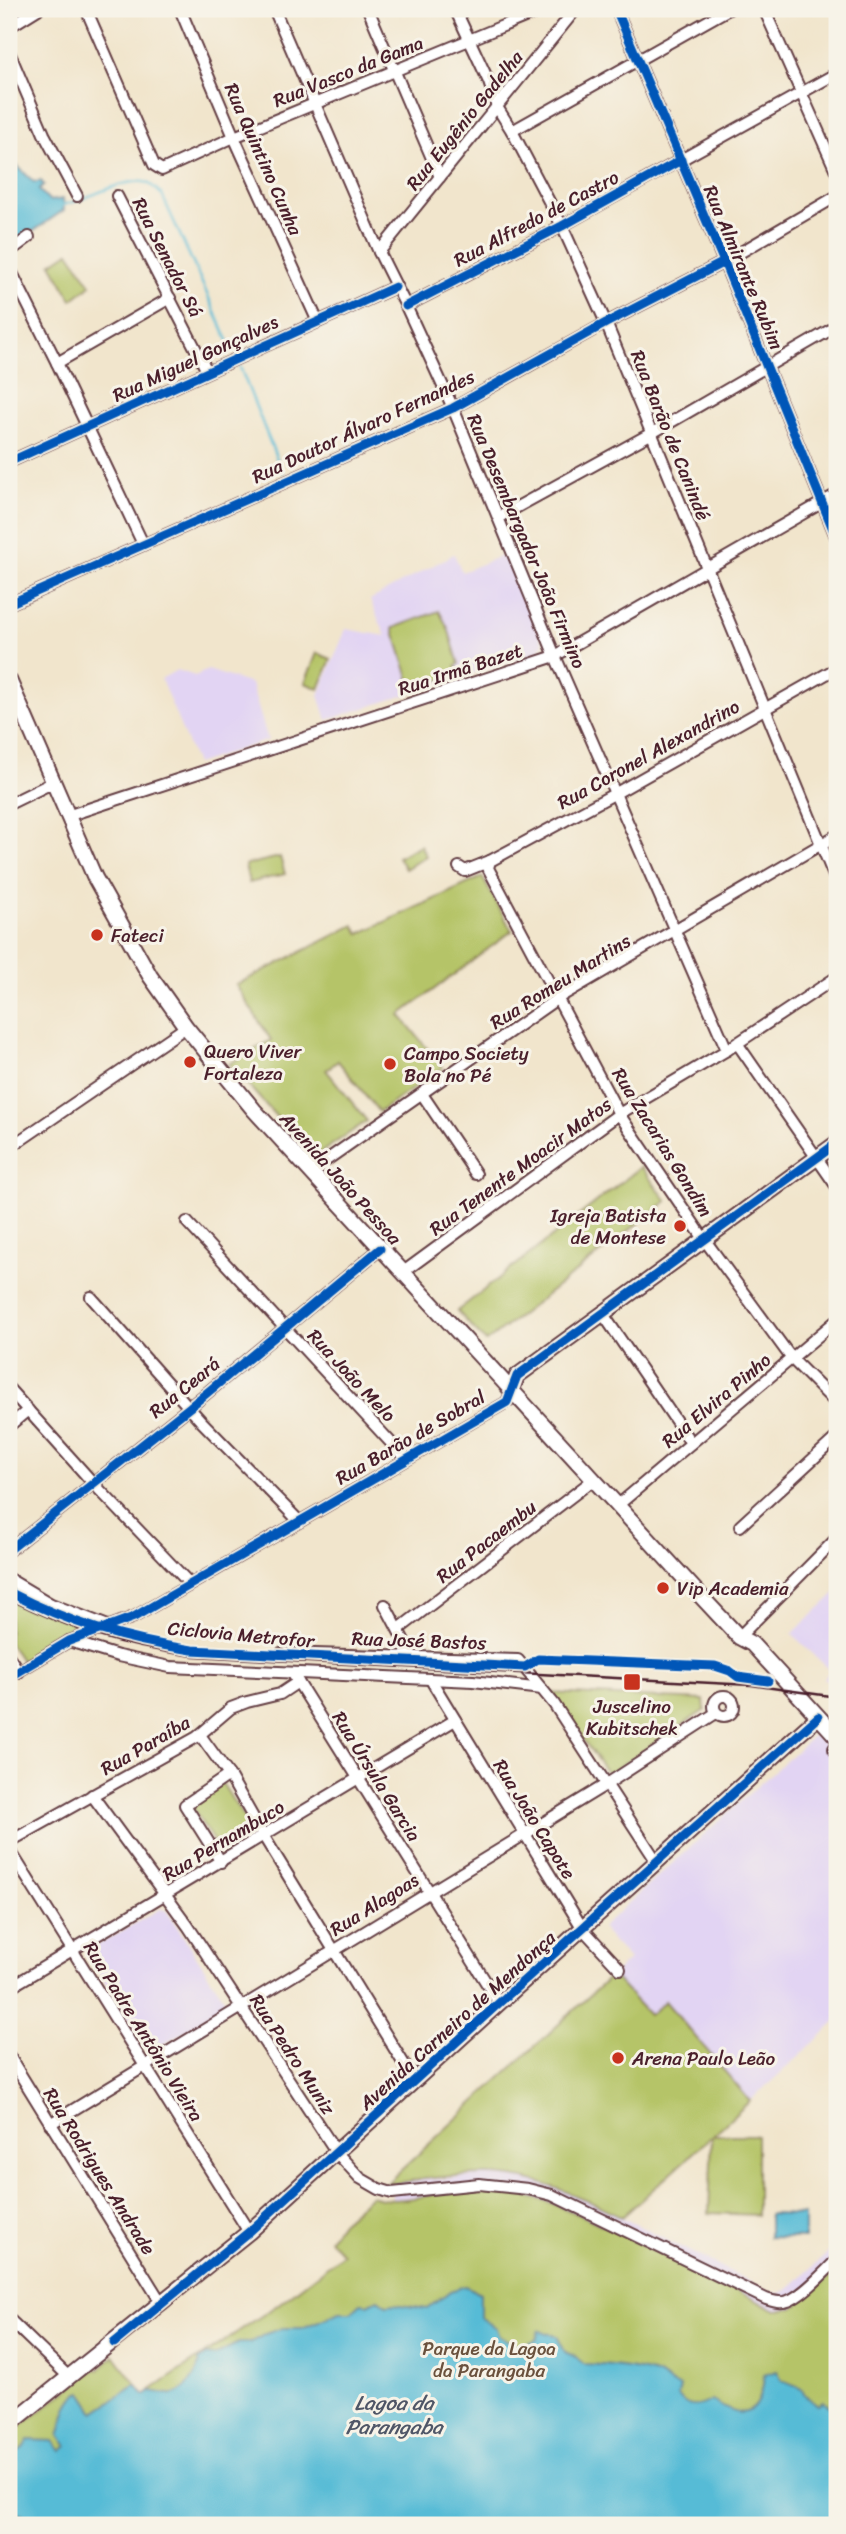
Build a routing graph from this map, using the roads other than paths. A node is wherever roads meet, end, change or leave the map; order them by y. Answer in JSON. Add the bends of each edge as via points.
{"nodes":[{"id":1,"x":38,"y":9,"type":"edge"},
{"id":2,"x":86,"y":9,"type":"edge"},
{"id":3,"x":180,"y":9,"type":"edge"},
{"id":4,"x":274,"y":9,"type":"edge"},
{"id":5,"x":368,"y":9,"type":"edge"},
{"id":6,"x":455,"y":9,"type":"edge"},
{"id":7,"x":544,"y":9,"type":"edge"},
{"id":8,"x":576,"y":9,"type":"edge"},
{"id":9,"x":616,"y":9,"type":"edge"},
{"id":10,"x":729,"y":9,"type":"edge"},
{"id":11,"x":764,"y":9,"type":"edge"},
{"id":12,"x":9,"y":27,"type":"edge"},
{"id":13,"x":470,"y":40,"type":"junction"},
{"id":14,"x":9,"y":52,"type":"edge"},
{"id":15,"x":638,"y":59,"type":"junction"},
{"id":16,"x":394,"y":71,"type":"junction"},
{"id":17,"x":837,"y":73,"type":"edge"},
{"id":18,"x":800,"y":94,"type":"junction"},
{"id":19,"x":314,"y":104,"type":"junction"},
{"id":20,"x":497,"y":107,"type":"junction"},
{"id":21,"x":512,"y":131,"type":"junction"},
{"id":22,"x":233,"y":137,"type":"junction"},
{"id":23,"x":681,"y":160,"type":"junction"},
{"id":24,"x":837,"y":173,"type":"edge"},
{"id":25,"x":440,"y":177,"type":"junction"},
{"id":26,"x":77,"y":196,"type":"dead end"},
{"id":27,"x":117,"y":196,"type":"dead end"},
{"id":28,"x":837,"y":196,"type":"edge"},
{"id":29,"x":562,"y":226,"type":"junction"},
{"id":30,"x":29,"y":237,"type":"dead end"},
{"id":31,"x":9,"y":252,"type":"edge"},
{"id":32,"x":379,"y":252,"type":"junction"},
{"id":33,"x":724,"y":262,"type":"junction"},
{"id":34,"x":9,"y":267,"type":"edge"},
{"id":35,"x":395,"y":287,"type":"junction"},
{"id":36,"x":170,"y":298,"type":"junction"},
{"id":37,"x":407,"y":306,"type":"junction"},
{"id":38,"x":318,"y":321,"type":"junction"},
{"id":39,"x":606,"y":323,"type":"junction"},
{"id":40,"x":837,"y":326,"type":"edge"},
{"id":41,"x":57,"y":363,"type":"junction"},
{"id":42,"x":767,"y":367,"type":"junction"},
{"id":43,"x":207,"y":371,"type":"junction"},
{"id":44,"x":453,"y":408,"type":"junction"},
{"id":45,"x":86,"y":427,"type":"junction"},
{"id":46,"x":652,"y":433,"type":"junction"},
{"id":47,"x":9,"y":462,"type":"edge"},
{"id":48,"x":837,"y":494,"type":"edge"},
{"id":49,"x":822,"y":502,"type":"junction"},
{"id":50,"x":499,"y":517,"type":"junction"},
{"id":51,"x":837,"y":539,"type":"edge"},
{"id":52,"x":143,"y":544,"type":"junction"},
{"id":53,"x":707,"y":569,"type":"junction"},
{"id":54,"x":9,"y":604,"type":"edge"},
{"id":55,"x":555,"y":656,"type":"junction"},
{"id":56,"x":837,"y":668,"type":"edge"},
{"id":57,"x":9,"y":680,"type":"edge"},
{"id":58,"x":764,"y":709,"type":"junction"},
{"id":59,"x":52,"y":783,"type":"junction"},
{"id":60,"x":616,"y":793,"type":"junction"},
{"id":61,"x":9,"y":803,"type":"edge"},
{"id":62,"x":67,"y":816,"type":"junction"},
{"id":63,"x":837,"y":835,"type":"edge"},
{"id":64,"x":821,"y":845,"type":"junction"},
{"id":65,"x":490,"y":861,"type":"junction"},
{"id":66,"x":459,"y":867,"type":"dead end"},
{"id":67,"x":837,"y":883,"type":"edge"},
{"id":68,"x":676,"y":929,"type":"junction"},
{"id":69,"x":837,"y":977,"type":"edge"},
{"id":70,"x":558,"y":998,"type":"junction"},
{"id":71,"x":186,"y":1027,"type":"junction"},
{"id":72,"x":732,"y":1046,"type":"junction"},
{"id":73,"x":422,"y":1094,"type":"junction"},
{"id":74,"x":620,"y":1114,"type":"junction"},
{"id":75,"x":837,"y":1143,"type":"edge"},
{"id":76,"x":9,"y":1148,"type":"edge"},
{"id":77,"x":817,"y":1158,"type":"junction"},
{"id":78,"x":311,"y":1171,"type":"junction"},
{"id":79,"x":476,"y":1174,"type":"dead end"},
{"id":80,"x":837,"y":1187,"type":"edge"},
{"id":81,"x":187,"y":1222,"type":"dead end"},
{"id":82,"x":704,"y":1240,"type":"junction"},
{"id":83,"x":380,"y":1249,"type":"junction"},
{"id":84,"x":402,"y":1273,"type":"junction"},
{"id":85,"x":90,"y":1297,"type":"dead end"},
{"id":86,"x":603,"y":1314,"type":"junction"},
{"id":87,"x":837,"y":1320,"type":"edge"},
{"id":88,"x":284,"y":1328,"type":"junction"},
{"id":89,"x":792,"y":1359,"type":"junction"},
{"id":90,"x":9,"y":1389,"type":"edge"},
{"id":91,"x":512,"y":1390,"type":"junction"},
{"id":92,"x":837,"y":1404,"type":"edge"},
{"id":93,"x":190,"y":1406,"type":"junction"},
{"id":94,"x":28,"y":1410,"type":"junction"},
{"id":95,"x":9,"y":1426,"type":"edge"},
{"id":96,"x":837,"y":1437,"type":"edge"},
{"id":97,"x":691,"y":1443,"type":"junction"},
{"id":98,"x":406,"y":1459,"type":"junction"},
{"id":99,"x":593,"y":1480,"type":"junction"},
{"id":100,"x":93,"y":1483,"type":"junction"},
{"id":101,"x":617,"y":1506,"type":"junction"},
{"id":102,"x":299,"y":1521,"type":"junction"},
{"id":103,"x":740,"y":1527,"type":"dead end"},
{"id":104,"x":837,"y":1538,"type":"edge"},
{"id":105,"x":9,"y":1550,"type":"edge"},
{"id":106,"x":9,"y":1578,"type":"edge"},
{"id":107,"x":190,"y":1584,"type":"junction"},
{"id":108,"x":384,"y":1605,"type":"dead end"},
{"id":109,"x":108,"y":1626,"type":"junction"},
{"id":110,"x":399,"y":1629,"type":"junction"},
{"id":111,"x":739,"y":1637,"type":"junction"},
{"id":112,"x":69,"y":1641,"type":"junction"},
{"id":113,"x":281,"y":1653,"type":"dead end"},
{"id":114,"x":9,"y":1657,"type":"edge"},
{"id":115,"x":413,"y":1658,"type":"junction"},
{"id":116,"x":14,"y":1674,"type":"edge"},
{"id":117,"x":295,"y":1678,"type":"junction"},
{"id":118,"x":431,"y":1680,"type":"junction"},
{"id":119,"x":542,"y":1689,"type":"junction"},
{"id":120,"x":716,"y":1713,"type":"dead end"},
{"id":121,"x":455,"y":1720,"type":"junction"},
{"id":122,"x":815,"y":1720,"type":"junction"},
{"id":123,"x":200,"y":1735,"type":"junction"},
{"id":124,"x":837,"y":1746,"type":"edge"},
{"id":125,"x":229,"y":1775,"type":"junction"},
{"id":126,"x":358,"y":1779,"type":"junction"},
{"id":127,"x":607,"y":1784,"type":"junction"},
{"id":128,"x":92,"y":1796,"type":"junction"},
{"id":129,"x":523,"y":1833,"type":"junction"},
{"id":130,"x":263,"y":1835,"type":"junction"},
{"id":131,"x":9,"y":1842,"type":"edge"},
{"id":132,"x":9,"y":1849,"type":"edge"},
{"id":133,"x":221,"y":1862,"type":"junction"},
{"id":134,"x":657,"y":1862,"type":"junction"},
{"id":135,"x":429,"y":1891,"type":"junction"},
{"id":136,"x":166,"y":1895,"type":"junction"},
{"id":137,"x":583,"y":1929,"type":"junction"},
{"id":138,"x":335,"y":1949,"type":"junction"},
{"id":139,"x":73,"y":1950,"type":"junction"},
{"id":140,"x":620,"y":1969,"type":"dead end"},
{"id":141,"x":9,"y":1988,"type":"edge"},
{"id":142,"x":499,"y":2003,"type":"junction"},
{"id":143,"x":241,"y":2007,"type":"junction"},
{"id":144,"x":9,"y":2056,"type":"edge"},
{"id":145,"x":145,"y":2066,"type":"junction"},
{"id":146,"x":415,"y":2082,"type":"junction"},
{"id":147,"x":50,"y":2124,"type":"junction"},
{"id":148,"x":337,"y":2153,"type":"junction"},
{"id":149,"x":249,"y":2232,"type":"junction"},
{"id":150,"x":837,"y":2260,"type":"edge"},
{"id":151,"x":162,"y":2304,"type":"junction"},
{"id":152,"x":9,"y":2319,"type":"edge"},
{"id":153,"x":70,"y":2378,"type":"junction"},
{"id":154,"x":9,"y":2425,"type":"edge"}],
"edges":[{"from":1,"to":12,"type":"street"},
{"from":2,"to":22,"type":"street","name":"Rua Vasco da Gama","via":[[154,165],[162,170]]},
{"from":3,"to":22,"type":"street","name":"Rua Quintino Cunha"},
{"from":4,"to":19,"type":"street","name":"Rua Desembargador João Firmino"},
{"from":5,"to":16,"type":"street"},
{"from":6,"to":13,"type":"street","name":"Rua Barão de Canindé"},
{"from":7,"to":13,"type":"street","name":"Rua Vasco da Gama"},
{"from":8,"to":20,"type":"street","name":"Rua Eugênio Gadelha"},
{"from":9,"to":15,"type":"street","name":"Rua Almirante Rubim"},
{"from":10,"to":15,"type":"street"},
{"from":11,"to":18,"type":"street"},
{"from":13,"to":16,"type":"street","name":"Rua Vasco da Gama"},
{"from":13,"to":20,"type":"street","name":"Rua Barão de Canindé"},
{"from":14,"to":26,"type":"street"},
{"from":15,"to":21,"type":"street"},
{"from":15,"to":23,"type":"street","name":"Rua Almirante Rubim"},
{"from":16,"to":19,"type":"street","name":"Rua Vasco da Gama"},
{"from":16,"to":25,"type":"street"},
{"from":17,"to":18,"type":"street","name":"Rua Alfredo de Castro"},
{"from":18,"to":23,"type":"street","name":"Rua Alfredo de Castro"},
{"from":18,"to":24,"type":"street"},
{"from":19,"to":22,"type":"street","name":"Rua Vasco da Gama"},
{"from":19,"to":32,"type":"street","name":"Rua Desembargador João Firmino"},
{"from":20,"to":21,"type":"street","name":"Rua Barão de Canindé"},
{"from":20,"to":25,"type":"street","name":"Rua Eugênio Gadelha"},
{"from":21,"to":29,"type":"street","name":"Rua Barão de Canindé"},
{"from":22,"to":38,"type":"street","name":"Rua Quintino Cunha"},
{"from":23,"to":29,"type":"street","name":"Rua Alfredo de Castro"},
{"from":23,"to":33,"type":"street","name":"Rua Almirante Rubim"},
{"from":25,"to":32,"type":"street","name":"Rua Eugênio Gadelha"},
{"from":27,"to":36,"type":"street","name":"Rua Senador Sá"},
{"from":28,"to":33,"type":"street","name":"Rua Doutor Álvaro Fernandes"},
{"from":29,"to":37,"type":"street","name":"Rua Alfredo de Castro"},
{"from":29,"to":39,"type":"street","name":"Rua Barão de Canindé"},
{"from":30,"to":31,"type":"street"},
{"from":32,"to":35,"type":"street","name":"Rua Desembargador João Firmino"},
{"from":33,"to":39,"type":"street","name":"Rua Doutor Álvaro Fernandes"},
{"from":33,"to":42,"type":"street","name":"Rua Almirante Rubim"},
{"from":34,"to":41,"type":"street"},
{"from":35,"to":37,"type":"street","name":"Rua Desembargador João Firmino"},
{"from":35,"to":38,"type":"street","name":"Rua Miguel Gonçalves"},
{"from":36,"to":41,"type":"street"},
{"from":36,"to":43,"type":"street","name":"Rua Senador Sá"},
{"from":37,"to":44,"type":"street","name":"Rua Desembargador João Firmino"},
{"from":38,"to":43,"type":"street","name":"Rua Miguel Gonçalves"},
{"from":39,"to":44,"type":"street","name":"Rua Doutor Álvaro Fernandes"},
{"from":39,"to":46,"type":"street","name":"Rua Barão de Canindé"},
{"from":40,"to":42,"type":"street"},
{"from":41,"to":45,"type":"street"},
{"from":42,"to":46,"type":"street"},
{"from":42,"to":49,"type":"street","name":"Rua Almirante Rubim"},
{"from":43,"to":45,"type":"street","name":"Rua Miguel Gonçalves"},
{"from":44,"to":50,"type":"street","name":"Rua Desembargador João Firmino"},
{"from":44,"to":52,"type":"street","name":"Rua Doutor Álvaro Fernandes"},
{"from":45,"to":47,"type":"street","name":"Rua Miguel Gonçalves"},
{"from":45,"to":52,"type":"street"},
{"from":46,"to":50,"type":"street"},
{"from":46,"to":53,"type":"street","name":"Rua Barão de Canindé"},
{"from":48,"to":49,"type":"street","name":"Rua Irmã Bazet"},
{"from":49,"to":51,"type":"street","name":"Rua Almirante Rubim"},
{"from":49,"to":53,"type":"street","name":"Rua Irmã Bazet"},
{"from":50,"to":55,"type":"street","name":"Rua Desembargador João Firmino"},
{"from":52,"to":54,"type":"street","name":"Rua Doutor Álvaro Fernandes"},
{"from":53,"to":55,"type":"street","name":"Rua Irmã Bazet"},
{"from":53,"to":58,"type":"street","name":"Rua Barão de Canindé"},
{"from":55,"to":60,"type":"street","name":"Rua Desembargador João Firmino"},
{"from":55,"to":62,"type":"street","name":"Rua Irmã Bazet"},
{"from":56,"to":58,"type":"street","name":"Rua Coronel Alexandrino"},
{"from":57,"to":59,"type":"main road","name":"Avenida João Pessoa"},
{"from":58,"to":60,"type":"street","name":"Rua Coronel Alexandrino"},
{"from":58,"to":64,"type":"street","name":"Rua Barão de Canindé"},
{"from":59,"to":61,"type":"street"},
{"from":59,"to":62,"type":"main road","name":"Avenida João Pessoa"},
{"from":60,"to":65,"type":"street","name":"Rua Coronel Alexandrino"},
{"from":60,"to":68,"type":"street","name":"Rua Desembargador João Firmino"},
{"from":62,"to":71,"type":"main road","name":"Avenida João Pessoa","via":[[95,878],[150,976]]},
{"from":63,"to":64,"type":"street","name":"Rua Romeu Martins"},
{"from":64,"to":67,"type":"street","name":"Rua Barão de Canindé"},
{"from":64,"to":68,"type":"street","name":"Rua Romeu Martins"},
{"from":65,"to":66,"type":"street","name":"Rua Coronel Alexandrino","via":[[465,871]]},
{"from":65,"to":70,"type":"street","name":"Rua Zacarias Gondim","via":[[491,877]]},
{"from":68,"to":70,"type":"street","name":"Rua Romeu Martins"},
{"from":68,"to":72,"type":"street","name":"Rua Desembargador João Firmino"},
{"from":69,"to":72,"type":"street","name":"Rua Tenente Moacir Matos"},
{"from":70,"to":73,"type":"street","name":"Rua Romeu Martins"},
{"from":70,"to":74,"type":"street","name":"Rua Zacarias Gondim"},
{"from":71,"to":76,"type":"street"},
{"from":71,"to":78,"type":"main road","name":"Avenida João Pessoa"},
{"from":72,"to":74,"type":"street","name":"Rua Tenente Moacir Matos"},
{"from":72,"to":77,"type":"street","name":"Rua Desembargador João Firmino"},
{"from":73,"to":78,"type":"street","name":"Rua Romeu Martins"},
{"from":73,"to":79,"type":"street"},
{"from":74,"to":82,"type":"street","name":"Rua Zacarias Gondim"},
{"from":74,"to":84,"type":"street","name":"Rua Tenente Moacir Matos"},
{"from":75,"to":77,"type":"main road","name":"Rua Barão de Sobral"},
{"from":77,"to":80,"type":"street","name":"Rua Desembargador João Firmino"},
{"from":77,"to":82,"type":"main road","name":"Rua Barão de Sobral"},
{"from":78,"to":83,"type":"main road","name":"Avenida João Pessoa"},
{"from":81,"to":88,"type":"street","name":"Rua João Melo"},
{"from":82,"to":86,"type":"main road","name":"Rua Barão de Sobral"},
{"from":82,"to":89,"type":"street","name":"Rua Zacarias Gondim"},
{"from":83,"to":84,"type":"main road","name":"Avenida João Pessoa"},
{"from":83,"to":88,"type":"street","name":"Rua Ceará"},
{"from":84,"to":91,"type":"main road","name":"Avenida João Pessoa"},
{"from":85,"to":93,"type":"street"},
{"from":86,"to":91,"type":"main road","name":"Rua Barão de Sobral","via":[[517,1376]]},
{"from":86,"to":97,"type":"street"},
{"from":87,"to":89,"type":"street","name":"Rua Elvira Pinho"},
{"from":88,"to":93,"type":"street","name":"Rua Ceará"},
{"from":88,"to":98,"type":"street","name":"Rua João Melo"},
{"from":89,"to":92,"type":"street","name":"Rua Zacarias Gondim"},
{"from":89,"to":97,"type":"street","name":"Rua Elvira Pinho"},
{"from":90,"to":94,"type":"street"},
{"from":91,"to":98,"type":"street","name":"Rua Barão de Sobral","via":[[507,1402]]},
{"from":91,"to":99,"type":"main road","name":"Avenida João Pessoa"},
{"from":93,"to":100,"type":"street","name":"Rua Ceará"},
{"from":93,"to":102,"type":"street"},
{"from":94,"to":95,"type":"street"},
{"from":94,"to":100,"type":"street"},
{"from":96,"to":103,"type":"street"},
{"from":97,"to":101,"type":"street","name":"Rua Elvira Pinho"},
{"from":98,"to":102,"type":"street","name":"Rua Barão de Sobral"},
{"from":99,"to":101,"type":"main road","name":"Avenida João Pessoa"},
{"from":99,"to":110,"type":"street","name":"Rua Pacaembu"},
{"from":100,"to":105,"type":"street","name":"Rua Ceará"},
{"from":100,"to":107,"type":"street"},
{"from":101,"to":111,"type":"main road","name":"Avenida João Pessoa"},
{"from":102,"to":107,"type":"street","name":"Rua Barão de Sobral"},
{"from":104,"to":111,"type":"street"},
{"from":106,"to":109,"type":"street","via":[[51,1604]]},
{"from":107,"to":109,"type":"street","name":"Rua Barão de Sobral","via":[[134,1617]]},
{"from":108,"to":110,"type":"street"},
{"from":109,"to":112,"type":"street","name":"Rua Barão de Sobral"},
{"from":110,"to":115,"type":"street"},
{"from":111,"to":122,"type":"main road","name":"Avenida João Pessoa","via":[[752,1644]]},
{"from":112,"to":116,"type":"street","name":"Rua Barão de Sobral"},
{"from":112,"to":117,"type":"street","name":"Rua José Bastos","via":[[170,1667]]},
{"from":113,"to":115,"type":"street","name":"Rua José Bastos"},
{"from":114,"to":116,"type":"street"},
{"from":115,"to":119,"type":"street","name":"Rua José Bastos","via":[[517,1660]]},
{"from":117,"to":118,"type":"street","name":"Rua José Bastos"},
{"from":117,"to":123,"type":"street","name":"Rua Paraíba","via":[[280,1694],[231,1708]]},
{"from":117,"to":126,"type":"street","name":"Rua Úrsula Garcia"},
{"from":118,"to":119,"type":"street","name":"Rua José Bastos"},
{"from":118,"to":121,"type":"street","name":"Rua João Capote"},
{"from":119,"to":127,"type":"street"},
{"from":120,"to":127,"type":"street","name":"Rua Alagoas"},
{"from":121,"to":126,"type":"street","name":"Rua Pernambuco"},
{"from":121,"to":129,"type":"street","name":"Rua João Capote"},
{"from":122,"to":124,"type":"main road","name":"Avenida João Pessoa"},
{"from":122,"to":134,"type":"main road","name":"Avenida Carneiro de Mendonça"},
{"from":123,"to":125,"type":"street"},
{"from":123,"to":128,"type":"street","name":"Rua Paraíba"},
{"from":125,"to":130,"type":"street"},
{"from":125,"to":133,"type":"street","via":[[185,1805]]},
{"from":126,"to":130,"type":"street","name":"Rua Pernambuco"},
{"from":126,"to":135,"type":"street","name":"Rua Úrsula Garcia"},
{"from":127,"to":129,"type":"street","name":"Rua Alagoas"},
{"from":127,"to":134,"type":"street"},
{"from":128,"to":131,"type":"street","name":"Rua Paraíba"},
{"from":128,"to":136,"type":"street","name":"Rua Pedro Muniz"},
{"from":129,"to":135,"type":"street","name":"Rua Alagoas"},
{"from":129,"to":137,"type":"street","name":"Rua João Capote"},
{"from":130,"to":133,"type":"street","name":"Rua Pernambuco"},
{"from":130,"to":138,"type":"street"},
{"from":132,"to":139,"type":"street","name":"Rua Padre Antônio Vieira"},
{"from":133,"to":136,"type":"street","name":"Rua Pernambuco"},
{"from":134,"to":137,"type":"main road","name":"Avenida Carneiro de Mendonça"},
{"from":135,"to":138,"type":"street","name":"Rua Alagoas"},
{"from":135,"to":142,"type":"street","name":"Rua Úrsula Garcia"},
{"from":136,"to":139,"type":"street","name":"Rua Pernambuco"},
{"from":136,"to":143,"type":"street","name":"Rua Pedro Muniz"},
{"from":137,"to":140,"type":"street","name":"Rua João Capote"},
{"from":137,"to":142,"type":"main road","name":"Avenida Carneiro de Mendonça"},
{"from":138,"to":143,"type":"street","name":"Rua Alagoas"},
{"from":138,"to":146,"type":"street"},
{"from":139,"to":141,"type":"street","name":"Rua Pernambuco"},
{"from":139,"to":145,"type":"street","name":"Rua Padre Antônio Vieira"},
{"from":142,"to":146,"type":"main road","name":"Avenida Carneiro de Mendonça"},
{"from":143,"to":145,"type":"street","name":"Rua Alagoas"},
{"from":143,"to":148,"type":"street","name":"Rua Pedro Muniz"},
{"from":144,"to":147,"type":"street","name":"Rua Rodrigues Andrade"},
{"from":145,"to":147,"type":"street","name":"Rua Alagoas"},
{"from":145,"to":149,"type":"street","name":"Rua Padre Antônio Vieira"},
{"from":146,"to":148,"type":"main road","name":"Avenida Carneiro de Mendonça"},
{"from":147,"to":151,"type":"street","name":"Rua Rodrigues Andrade"},
{"from":148,"to":149,"type":"main road","name":"Avenida Carneiro de Mendonça"},
{"from":148,"to":150,"type":"street","name":"Rua Pedro Muniz","via":[[370,2185],[392,2193],[479,2184],[552,2195],[778,2302],[799,2295]]},
{"from":149,"to":151,"type":"main road","name":"Avenida Carneiro de Mendonça"},
{"from":151,"to":153,"type":"main road","name":"Avenida Carneiro de Mendonça"},
{"from":152,"to":153,"type":"street"},
{"from":153,"to":154,"type":"main road","name":"Avenida Carneiro de Mendonça"}]}
